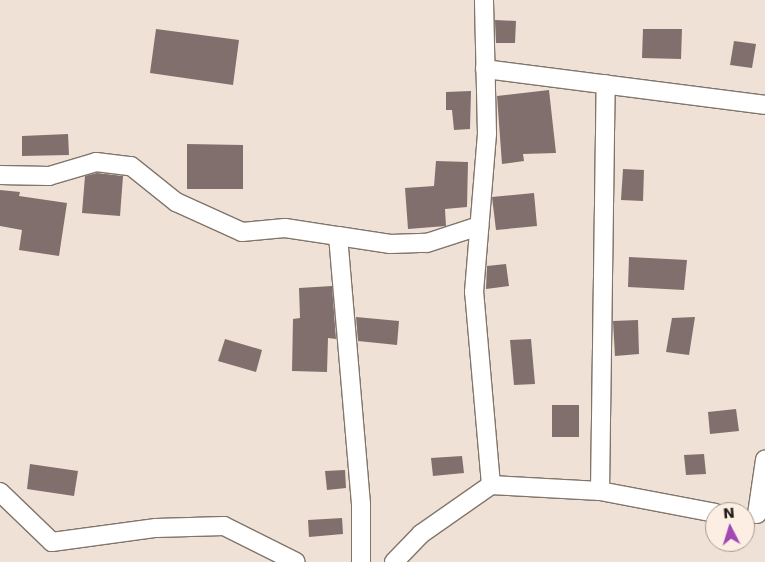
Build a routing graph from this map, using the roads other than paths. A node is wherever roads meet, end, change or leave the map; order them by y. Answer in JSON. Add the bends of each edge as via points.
{"nodes":[{"id":1,"x":484,"y":0,"type":"edge"},
{"id":2,"x":486,"y":69,"type":"junction"},
{"id":3,"x":606,"y":84,"type":"junction"},
{"id":4,"x":765,"y":104,"type":"edge"},
{"id":5,"x":0,"y":175,"type":"edge"},
{"id":6,"x":479,"y":226,"type":"junction"},
{"id":7,"x":338,"y":236,"type":"junction"},
{"id":8,"x":765,"y":460,"type":"edge"},
{"id":9,"x":490,"y":485,"type":"junction"},
{"id":10,"x":600,"y":491,"type":"junction"},
{"id":11,"x":0,"y":492,"type":"edge"},
{"id":12,"x":705,"y":511,"type":"edge"},
{"id":13,"x":756,"y":514,"type":"edge"},
{"id":14,"x":296,"y":562,"type":"edge"},
{"id":15,"x":362,"y":562,"type":"edge"},
{"id":16,"x":394,"y":562,"type":"edge"}],
"edges":[{"from":1,"to":2,"type":"street"},
{"from":2,"to":3,"type":"street"},
{"from":2,"to":6,"type":"street","via":[[487,134]]},
{"from":3,"to":4,"type":"street"},
{"from":3,"to":10,"type":"street"},
{"from":5,"to":7,"type":"street","via":[[49,176],[96,162],[131,166],[176,202],[242,232],[285,228]]},
{"from":6,"to":7,"type":"street","via":[[427,243],[390,244]]},
{"from":6,"to":9,"type":"street","via":[[474,292]]},
{"from":7,"to":15,"type":"street","via":[[361,504]]},
{"from":8,"to":13,"type":"street"},
{"from":9,"to":10,"type":"street"},
{"from":9,"to":16,"type":"street","via":[[421,534]]},
{"from":10,"to":12,"type":"street"},
{"from":11,"to":14,"type":"street","via":[[52,542],[156,528],[224,526]]}]}
